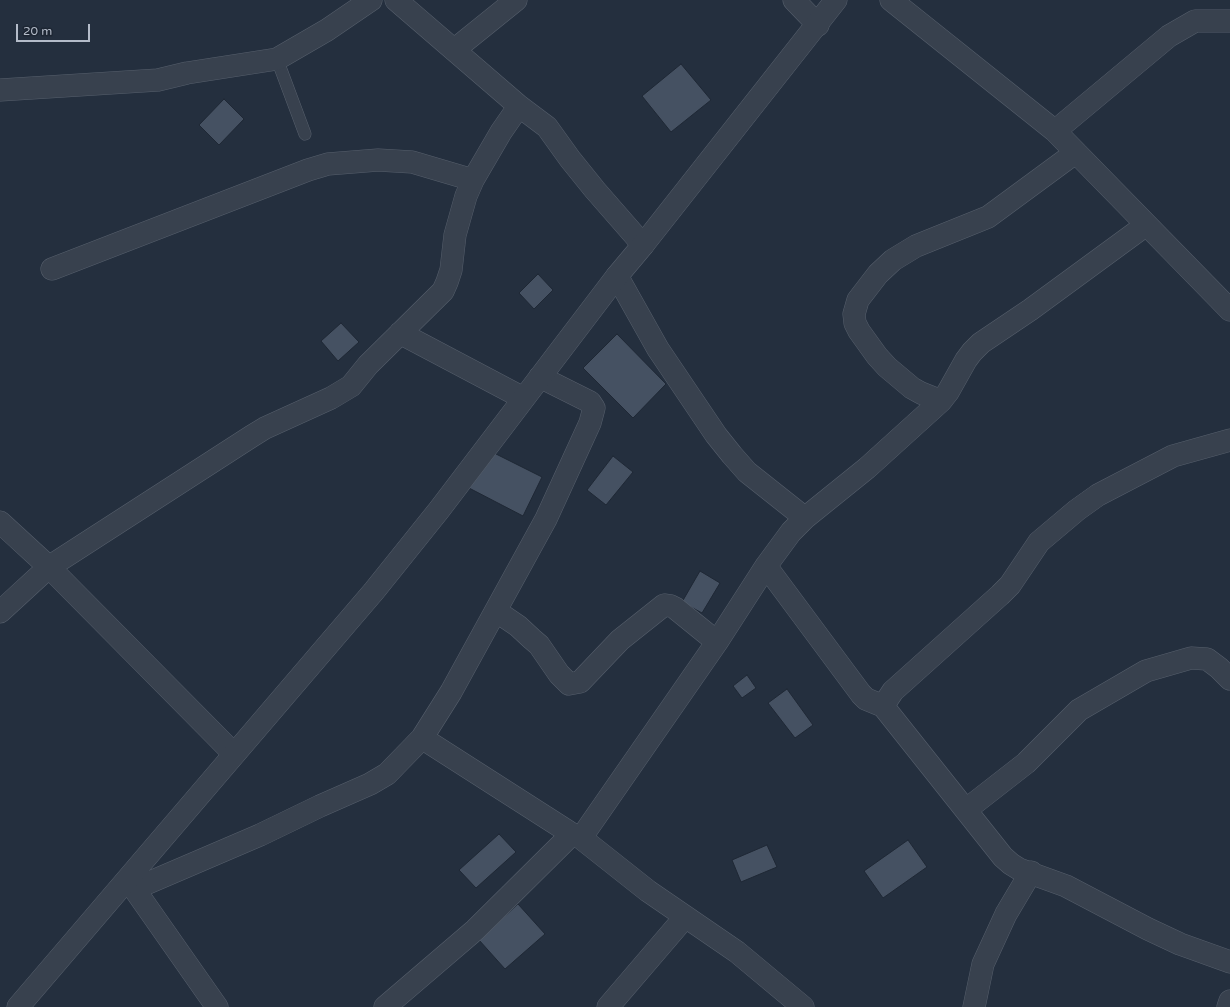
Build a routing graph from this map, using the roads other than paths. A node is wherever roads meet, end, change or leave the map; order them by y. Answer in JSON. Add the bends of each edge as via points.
{"nodes":[{"id":1,"x":371,"y":0,"type":"edge"},
{"id":2,"x":396,"y":0,"type":"edge"},
{"id":3,"x":516,"y":0,"type":"edge"},
{"id":4,"x":794,"y":0,"type":"edge"},
{"id":5,"x":836,"y":0,"type":"edge"},
{"id":6,"x":891,"y":0,"type":"edge"},
{"id":7,"x":1230,"y":21,"type":"edge"},
{"id":8,"x":818,"y":25,"type":"junction"},
{"id":9,"x":454,"y":50,"type":"junction"},
{"id":10,"x":277,"y":59,"type":"junction"},
{"id":11,"x":0,"y":90,"type":"edge"},
{"id":12,"x":519,"y":106,"type":"junction"},
{"id":13,"x":1055,"y":131,"type":"junction"},
{"id":14,"x":305,"y":134,"type":"dead end"},
{"id":15,"x":1075,"y":153,"type":"junction"},
{"id":16,"x":474,"y":180,"type":"junction"},
{"id":17,"x":1146,"y":225,"type":"junction"},
{"id":18,"x":643,"y":245,"type":"junction"},
{"id":19,"x":52,"y":269,"type":"dead end"},
{"id":20,"x":617,"y":276,"type":"junction"},
{"id":21,"x":1230,"y":310,"type":"edge"},
{"id":22,"x":400,"y":333,"type":"junction"},
{"id":23,"x":540,"y":377,"type":"junction"},
{"id":24,"x":523,"y":398,"type":"junction"},
{"id":25,"x":940,"y":401,"type":"junction"},
{"id":26,"x":1230,"y":440,"type":"edge"},
{"id":27,"x":805,"y":518,"type":"junction"},
{"id":28,"x":0,"y":522,"type":"edge"},
{"id":29,"x":766,"y":566,"type":"junction"},
{"id":30,"x":49,"y":567,"type":"junction"},
{"id":31,"x":0,"y":612,"type":"edge"},
{"id":32,"x":496,"y":612,"type":"junction"},
{"id":33,"x":717,"y":642,"type":"junction"},
{"id":34,"x":1230,"y":679,"type":"edge"},
{"id":35,"x":883,"y":706,"type":"junction"},
{"id":36,"x":422,"y":738,"type":"junction"},
{"id":37,"x":234,"y":754,"type":"junction"},
{"id":38,"x":967,"y":810,"type":"junction"},
{"id":39,"x":576,"y":836,"type":"junction"},
{"id":40,"x":1031,"y":872,"type":"junction"},
{"id":41,"x":131,"y":884,"type":"junction"},
{"id":42,"x":685,"y":916,"type":"junction"},
{"id":43,"x":1230,"y":962,"type":"edge"},
{"id":44,"x":1230,"y":1001,"type":"edge"},
{"id":45,"x":18,"y":1007,"type":"edge"},
{"id":46,"x":218,"y":1007,"type":"edge"},
{"id":47,"x":385,"y":1007,"type":"edge"},
{"id":48,"x":608,"y":1007,"type":"edge"},
{"id":49,"x":803,"y":1007,"type":"edge"},
{"id":50,"x":974,"y":1007,"type":"edge"},
{"id":51,"x":1228,"y":1007,"type":"edge"}],
"edges":[{"from":1,"to":10,"type":"street","via":[[327,30]]},
{"from":2,"to":9,"type":"street"},
{"from":3,"to":9,"type":"street"},
{"from":4,"to":8,"type":"street"},
{"from":5,"to":8,"type":"street"},
{"from":6,"to":13,"type":"street"},
{"from":7,"to":13,"type":"street","via":[[1195,21],[1169,36]]},
{"from":8,"to":18,"type":"street"},
{"from":9,"to":12,"type":"street"},
{"from":10,"to":11,"type":"street","via":[[158,80]]},
{"from":10,"to":14,"type":"lane"},
{"from":12,"to":16,"type":"street"},
{"from":12,"to":18,"type":"street","via":[[547,127],[580,172]]},
{"from":13,"to":15,"type":"street"},
{"from":15,"to":17,"type":"street"},
{"from":15,"to":25,"type":"street","via":[[988,217],[916,246],[893,260],[878,274],[858,300],[854,314],[855,323],[877,356],[912,388]]},
{"from":16,"to":19,"type":"street","via":[[412,162],[378,160],[328,164]]},
{"from":16,"to":22,"type":"street","via":[[466,196],[457,228],[451,270],[443,291]]},
{"from":17,"to":21,"type":"street"},
{"from":17,"to":25,"type":"street","via":[[982,343],[969,356]]},
{"from":18,"to":20,"type":"street"},
{"from":20,"to":23,"type":"street"},
{"from":20,"to":27,"type":"street","via":[[658,350],[732,456],[747,472]]},
{"from":22,"to":24,"type":"street"},
{"from":22,"to":30,"type":"street","via":[[351,386],[252,436]]},
{"from":23,"to":24,"type":"street"},
{"from":23,"to":32,"type":"street","via":[[583,397],[594,408],[583,440],[546,519]]},
{"from":24,"to":37,"type":"street","via":[[374,591]]},
{"from":25,"to":27,"type":"street","via":[[867,468]]},
{"from":26,"to":35,"type":"street","via":[[1173,456],[1098,495],[1076,510],[1039,542],[1010,585],[893,691]]},
{"from":27,"to":29,"type":"street","via":[[791,532]]},
{"from":28,"to":30,"type":"street"},
{"from":29,"to":33,"type":"street"},
{"from":29,"to":35,"type":"street","via":[[861,694]]},
{"from":30,"to":31,"type":"street"},
{"from":30,"to":37,"type":"street"},
{"from":32,"to":33,"type":"street","via":[[518,626],[539,645],[569,684],[580,682],[620,640],[664,605],[671,606]]},
{"from":32,"to":36,"type":"street"},
{"from":33,"to":39,"type":"street"},
{"from":34,"to":38,"type":"street","via":[[1207,659],[1191,658],[1146,671],[1079,710],[1026,763]]},
{"from":35,"to":38,"type":"street"},
{"from":36,"to":39,"type":"street"},
{"from":36,"to":41,"type":"street","via":[[387,774],[370,784],[260,835]]},
{"from":37,"to":41,"type":"street"},
{"from":38,"to":40,"type":"street","via":[[1003,857],[1019,869]]},
{"from":39,"to":42,"type":"street"},
{"from":39,"to":47,"type":"street","via":[[475,930]]},
{"from":40,"to":43,"type":"street","via":[[1080,892],[1180,944]]},
{"from":40,"to":50,"type":"street","via":[[1006,914],[983,964]]},
{"from":41,"to":45,"type":"street"},
{"from":41,"to":46,"type":"street"},
{"from":42,"to":48,"type":"street"},
{"from":42,"to":49,"type":"street","via":[[737,952]]},
{"from":44,"to":51,"type":"street"}]}
